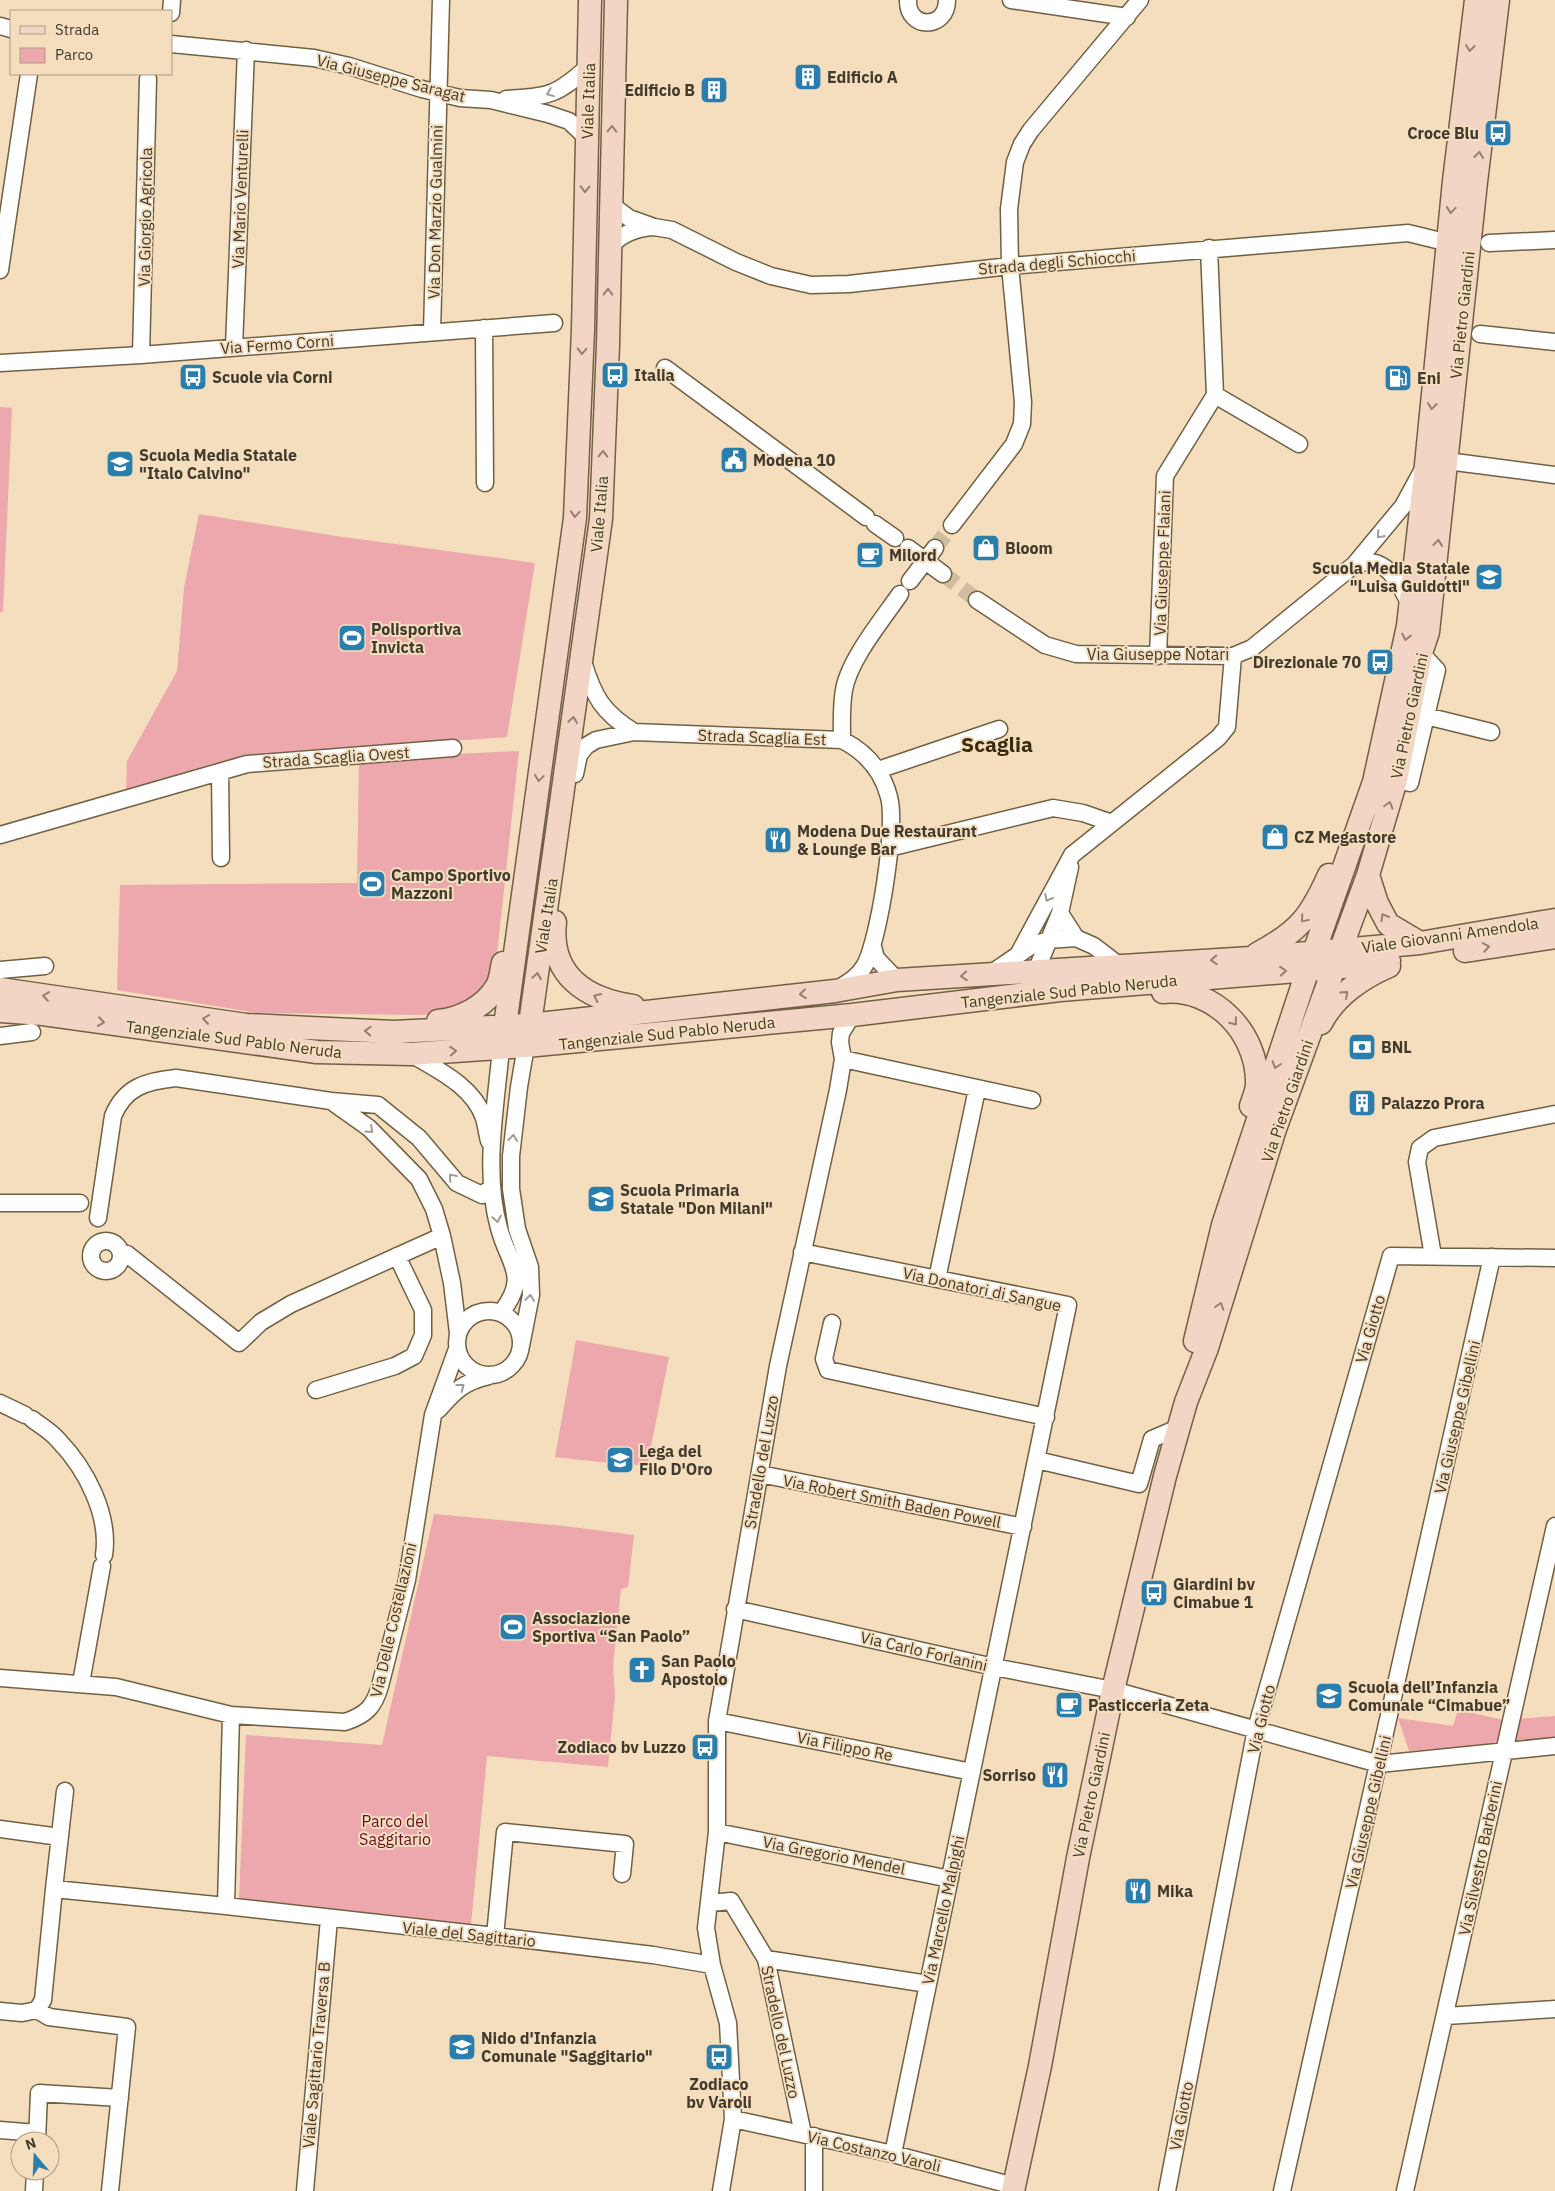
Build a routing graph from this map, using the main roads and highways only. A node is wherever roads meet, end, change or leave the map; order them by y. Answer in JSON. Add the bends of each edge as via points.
{"nodes":[{"id":1,"x":590,"y":0,"type":"edge"},
{"id":2,"x":616,"y":0,"type":"edge"},
{"id":3,"x":1476,"y":0,"type":"edge"},
{"id":4,"x":1498,"y":0,"type":"edge"},
{"id":5,"x":1469,"y":244,"type":"junction"},
{"id":6,"x":1436,"y":463,"type":"junction"},
{"id":7,"x":1374,"y":782,"type":"junction"},
{"id":8,"x":532,"y":828,"type":"junction"},
{"id":9,"x":552,"y":872,"type":"junction"},
{"id":10,"x":1368,"y":874,"type":"junction"},
{"id":11,"x":1555,"y":920,"type":"edge"},
{"id":12,"x":1555,"y":937,"type":"edge"},
{"id":13,"x":1415,"y":950,"type":"junction"},
{"id":14,"x":1251,"y":958,"type":"junction"},
{"id":15,"x":1337,"y":959,"type":"junction"},
{"id":16,"x":1311,"y":961,"type":"junction"},
{"id":17,"x":1036,"y":971,"type":"junction"},
{"id":18,"x":0,"y":989,"type":"edge"},
{"id":19,"x":1060,"y":990,"type":"junction"},
{"id":20,"x":896,"y":1009,"type":"junction"},
{"id":21,"x":661,"y":1010,"type":"junction"},
{"id":22,"x":0,"y":1011,"type":"edge"},
{"id":23,"x":394,"y":1032,"type":"junction"},
{"id":24,"x":528,"y":1036,"type":"junction"},
{"id":25,"x":503,"y":1037,"type":"junction"},
{"id":26,"x":1275,"y":1129,"type":"junction"},
{"id":27,"x":1223,"y":1225,"type":"junction"},
{"id":28,"x":1186,"y":1402,"type":"junction"},
{"id":29,"x":1013,"y":2188,"type":"edge"}],
"edges":[{"from":1,"to":8,"type":"main road","name":"Viale Italia","one_way":true,"via":[[576,518]]},
{"from":9,"to":2,"type":"main road","name":"Viale Italia","one_way":true,"via":[[601,519]]},
{"from":3,"to":5,"type":"main road","name":"Via Pietro Giardini","one_way":true},
{"from":5,"to":4,"type":"main road","name":"Via Pietro Giardini","one_way":true},
{"from":5,"to":6,"type":"main road","name":"Via Pietro Giardini"},
{"from":6,"to":7,"type":"main road","name":"Via Pietro Giardini","one_way":true,"via":[[1408,626]]},
{"from":10,"to":6,"type":"main road","name":"Via Pietro Giardini","one_way":true,"via":[[1403,782],[1422,652],[1428,632]]},
{"from":7,"to":14,"type":"main road","one_way":true,"via":[[1307,918],[1284,940]]},
{"from":7,"to":16,"type":"main road","name":"Via Pietro Giardini"},
{"from":8,"to":23,"type":"main road","via":[[514,884],[498,984],[483,1002],[466,1013]]},
{"from":8,"to":25,"type":"main road"},
{"from":21,"to":9,"type":"main road","one_way":true,"via":[[605,1001],[591,995],[566,973],[555,946],[558,887]]},
{"from":24,"to":9,"type":"main road","name":"Viale Italia","one_way":true},
{"from":13,"to":10,"type":"main road","one_way":true,"via":[[1388,924]]},
{"from":10,"to":15,"type":"main road","name":"Via Pietro Giardini"},
{"from":11,"to":13,"type":"main road","name":"Viale Giovanni Amendola"},
{"from":13,"to":12,"type":"main road","name":"Viale Giovanni Amendola","one_way":true},
{"from":13,"to":15,"type":"main road","name":"Viale Giovanni Amendola"},
{"from":26,"to":13,"type":"main road","one_way":true,"via":[[1296,1090],[1309,1048],[1326,1014],[1366,976]]},
{"from":14,"to":16,"type":"main road","name":"Tangenziale Sud Pablo Neruda"},
{"from":14,"to":17,"type":"main road","name":"Tangenziale Sud Pablo Neruda","one_way":true},
{"from":15,"to":16,"type":"main road","name":"Tangenziale Sud Pablo Neruda"},
{"from":15,"to":26,"type":"main road","name":"Via Pietro Giardini"},
{"from":19,"to":16,"type":"main road","name":"Tangenziale Sud Pablo Neruda","one_way":true},
{"from":16,"to":27,"type":"main road","name":"Via Pietro Giardini","one_way":true},
{"from":17,"to":20,"type":"main road","via":[[1024,984],[932,995]]},
{"from":17,"to":21,"type":"main road","name":"Tangenziale Sud Pablo Neruda","one_way":true,"via":[[897,980],[835,991]]},
{"from":23,"to":18,"type":"main road","name":"Tangenziale Sud Pablo Neruda","one_way":true,"via":[[246,1025]]},
{"from":19,"to":20,"type":"main road","name":"Tangenziale Sud Pablo Neruda"},
{"from":19,"to":27,"type":"main road","one_way":true,"via":[[1068,999],[1082,1001],[1174,991],[1188,993],[1213,1003],[1237,1025],[1253,1058],[1258,1085],[1226,1186]]},
{"from":20,"to":24,"type":"main road","name":"Tangenziale Sud Pablo Neruda","via":[[852,1015]]},
{"from":21,"to":24,"type":"main road","name":"Tangenziale Sud Pablo Neruda"},
{"from":22,"to":25,"type":"main road","name":"Tangenziale Sud Pablo Neruda","one_way":true,"via":[[43,1014],[317,1052],[411,1054]]},
{"from":23,"to":25,"type":"main road","name":"Tangenziale Sud Pablo Neruda"},
{"from":24,"to":25,"type":"main road","name":"Tangenziale Sud Pablo Neruda"},
{"from":28,"to":26,"type":"main road","name":"Via Pietro Giardini","one_way":true,"via":[[1207,1348]]},
{"from":27,"to":28,"type":"main road","name":"Via Pietro Giardini","via":[[1193,1350]]},
{"from":28,"to":29,"type":"main road","name":"Via Pietro Giardini","via":[[1113,1690]]}]}
